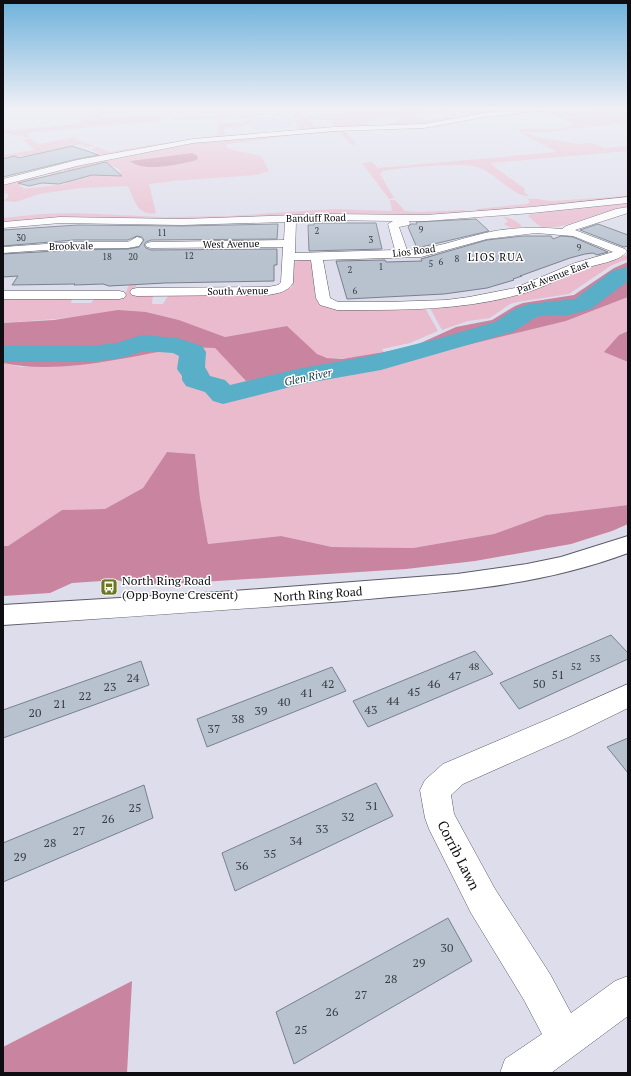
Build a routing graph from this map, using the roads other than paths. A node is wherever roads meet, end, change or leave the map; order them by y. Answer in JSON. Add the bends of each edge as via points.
{"nodes":[{"id":1,"x":102,"y":158,"type":"edge"},
{"id":2,"x":3,"y":182,"type":"edge"},
{"id":3,"x":628,"y":200,"type":"edge"},
{"id":4,"x":628,"y":210,"type":"edge"},
{"id":5,"x":513,"y":211,"type":"junction"},
{"id":6,"x":291,"y":218,"type":"junction"},
{"id":7,"x":499,"y":220,"type":"dead end"},
{"id":8,"x":405,"y":223,"type":"dead end"},
{"id":9,"x":3,"y":225,"type":"edge"},
{"id":10,"x":536,"y":230,"type":"junction"},
{"id":11,"x":566,"y":231,"type":"junction"},
{"id":12,"x":508,"y":232,"type":"junction"},
{"id":13,"x":137,"y":240,"type":"dead end"},
{"id":14,"x":290,"y":243,"type":"junction"},
{"id":15,"x":151,"y":245,"type":"dead end"},
{"id":16,"x":3,"y":250,"type":"edge"},
{"id":17,"x":402,"y":254,"type":"junction"},
{"id":18,"x":290,"y":257,"type":"junction"},
{"id":19,"x":317,"y":257,"type":"junction"},
{"id":20,"x":137,"y":292,"type":"dead end"},
{"id":21,"x":3,"y":295,"type":"edge"},
{"id":22,"x":119,"y":295,"type":"dead end"},
{"id":23,"x":628,"y":544,"type":"edge"},
{"id":24,"x":3,"y":615,"type":"edge"},
{"id":25,"x":628,"y":695,"type":"edge"},
{"id":26,"x":628,"y":994,"type":"edge"},
{"id":27,"x":565,"y":1040,"type":"junction"},
{"id":28,"x":520,"y":1073,"type":"edge"}],
"edges":[{"from":1,"to":2,"type":"street"},
{"from":3,"to":5,"type":"street","name":"Banduff Road"},
{"from":4,"to":11,"type":"street"},
{"from":5,"to":6,"type":"street","name":"Banduff Road","via":[[412,218]]},
{"from":5,"to":10,"type":"street"},
{"from":6,"to":9,"type":"street","name":"Banduff Road","via":[[182,222],[54,220]]},
{"from":6,"to":14,"type":"street"},
{"from":7,"to":12,"type":"street","via":[[498,223]]},
{"from":8,"to":17,"type":"street","via":[[393,224]]},
{"from":10,"to":11,"type":"street","name":"Lios Road"},
{"from":10,"to":12,"type":"street","name":"Lios Road"},
{"from":11,"to":19,"type":"street","name":"Park Avenue East","via":[[581,234],[621,251],[538,284],[497,296],[446,304],[337,306],[325,302]]},
{"from":12,"to":17,"type":"street","name":"Lios Road","via":[[432,250]]},
{"from":13,"to":16,"type":"street","name":"Brookvale","via":[[135,244],[128,245],[74,245]]},
{"from":14,"to":15,"type":"street","name":"West Avenue","via":[[172,249]]},
{"from":14,"to":18,"type":"street"},
{"from":17,"to":19,"type":"street","name":"Lios Road"},
{"from":18,"to":19,"type":"street","name":"Lios Road"},
{"from":18,"to":20,"type":"street","name":"South Avenue","via":[[286,286],[278,290],[160,297]]},
{"from":21,"to":22,"type":"street","via":[[85,298]]},
{"from":23,"to":24,"type":"main road","name":"North Ring Road","via":[[549,568],[473,581],[226,601]]},
{"from":25,"to":27,"type":"street","name":"Corrib Lawn","via":[[453,774],[435,790],[440,818],[472,880],[538,987]]},
{"from":26,"to":27,"type":"street"},
{"from":27,"to":28,"type":"street"}]}
